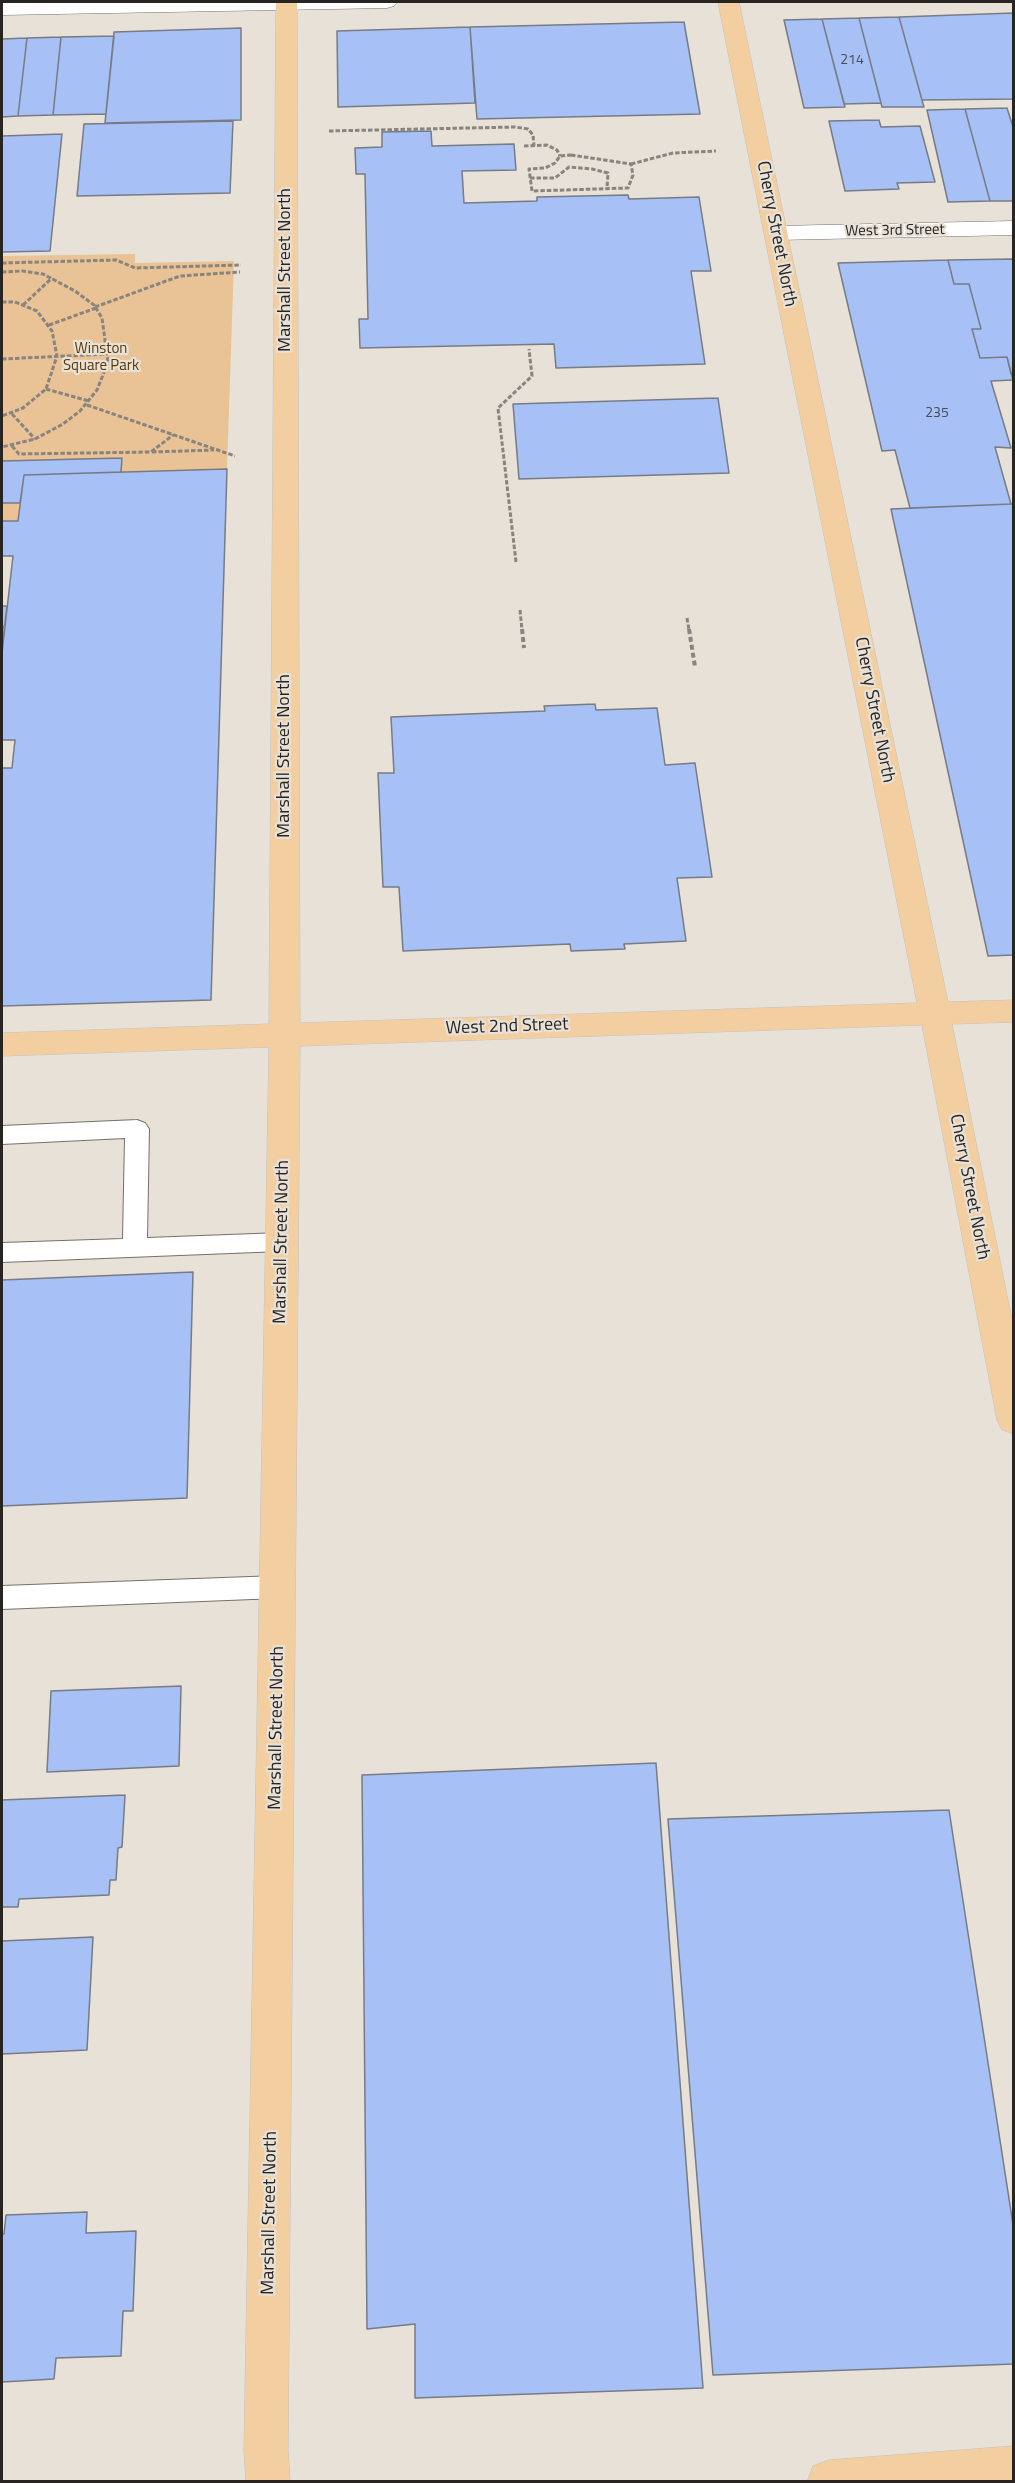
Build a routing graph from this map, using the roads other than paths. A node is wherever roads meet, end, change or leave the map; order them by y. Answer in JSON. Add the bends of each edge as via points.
{"nodes":[{"id":1,"x":387,"y":2,"type":"edge"},
{"id":2,"x":729,"y":2,"type":"edge"},
{"id":3,"x":286,"y":3,"type":"edge"},
{"id":4,"x":2,"y":9,"type":"edge"},
{"id":5,"x":1014,"y":228,"type":"edge"},
{"id":6,"x":776,"y":233,"type":"junction"},
{"id":7,"x":1014,"y":1011,"type":"edge"},
{"id":8,"x":935,"y":1014,"type":"junction"},
{"id":9,"x":285,"y":1035,"type":"junction"},
{"id":10,"x":2,"y":1044,"type":"edge"},
{"id":11,"x":2,"y":1135,"type":"edge"},
{"id":12,"x":282,"y":1242,"type":"junction"},
{"id":13,"x":135,"y":1246,"type":"junction"},
{"id":14,"x":2,"y":1253,"type":"edge"},
{"id":15,"x":1014,"y":1420,"type":"edge"},
{"id":16,"x":278,"y":1587,"type":"junction"},
{"id":17,"x":2,"y":1598,"type":"edge"},
{"id":18,"x":1014,"y":2468,"type":"edge"},
{"id":19,"x":268,"y":2481,"type":"edge"},
{"id":20,"x":829,"y":2481,"type":"edge"}],
"edges":[{"from":1,"to":3,"type":"main road"},
{"from":2,"to":6,"type":"main road","name":"Cherry Street North"},
{"from":3,"to":4,"type":"main road"},
{"from":3,"to":9,"type":"main road","name":"Marshall Street North"},
{"from":5,"to":6,"type":"main road","name":"West 3rd Street"},
{"from":6,"to":8,"type":"main road","name":"Cherry Street North"},
{"from":7,"to":8,"type":"main road","name":"West 2nd Street"},
{"from":8,"to":9,"type":"main road","name":"West 2nd Street"},
{"from":8,"to":15,"type":"main road","name":"Cherry Street North"},
{"from":9,"to":10,"type":"main road","name":"West 2nd Street"},
{"from":9,"to":12,"type":"main road","name":"Marshall Street North"},
{"from":11,"to":13,"type":"lane","via":[[136,1129]]},
{"from":12,"to":13,"type":"lane"},
{"from":12,"to":16,"type":"main road","name":"Marshall Street North"},
{"from":13,"to":14,"type":"lane"},
{"from":16,"to":17,"type":"lane"},
{"from":16,"to":19,"type":"main road","name":"Marshall Street North"},
{"from":18,"to":20,"type":"main road"}]}
